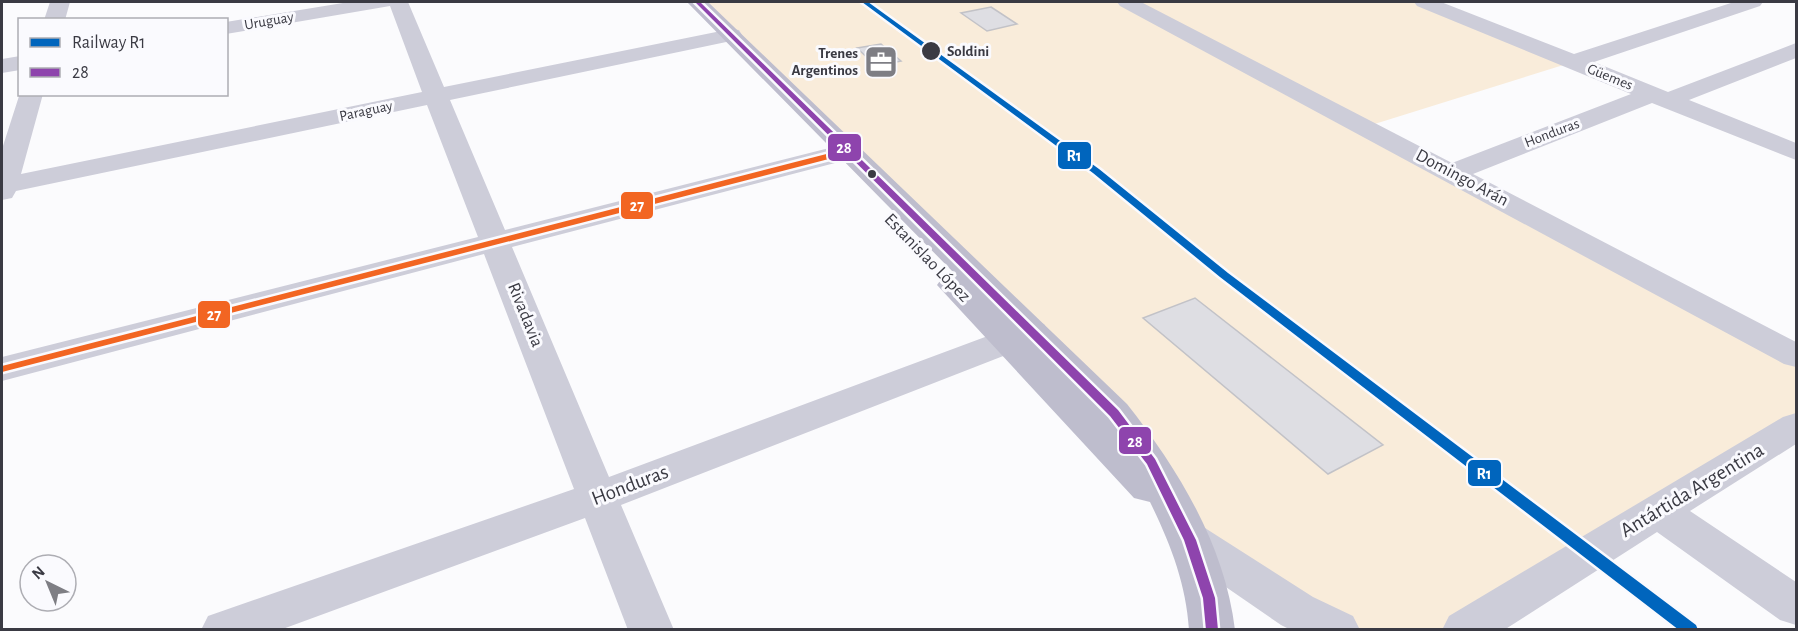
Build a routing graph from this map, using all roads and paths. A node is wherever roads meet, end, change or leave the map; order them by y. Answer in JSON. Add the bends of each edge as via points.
{"nodes":[{"id":1,"x":60,"y":2,"type":"edge"},
{"id":2,"x":382,"y":2,"type":"edge"},
{"id":3,"x":398,"y":2,"type":"edge"},
{"id":4,"x":677,"y":2,"type":"edge"},
{"id":5,"x":698,"y":2,"type":"edge"},
{"id":6,"x":1127,"y":2,"type":"edge"},
{"id":7,"x":1424,"y":2,"type":"edge"},
{"id":8,"x":1754,"y":2,"type":"edge"},
{"id":9,"x":55,"y":18,"type":"edge"},
{"id":10,"x":228,"y":28,"type":"edge"},
{"id":11,"x":722,"y":37,"type":"junction"},
{"id":12,"x":1797,"y":50,"type":"edge"},
{"id":13,"x":1573,"y":62,"type":"junction"},
{"id":14,"x":18,"y":63,"type":"edge"},
{"id":15,"x":2,"y":66,"type":"edge"},
{"id":16,"x":31,"y":96,"type":"edge"},
{"id":17,"x":436,"y":96,"type":"junction"},
{"id":18,"x":1661,"y":97,"type":"junction"},
{"id":19,"x":1797,"y":152,"type":"edge"},
{"id":20,"x":839,"y":154,"type":"junction"},
{"id":21,"x":1451,"y":172,"type":"junction"},
{"id":22,"x":2,"y":188,"type":"edge"},
{"id":23,"x":495,"y":242,"type":"junction"},
{"id":24,"x":1020,"y":336,"type":"junction"},
{"id":25,"x":1797,"y":356,"type":"edge"},
{"id":26,"x":2,"y":369,"type":"edge"},
{"id":27,"x":1797,"y":426,"type":"edge"},
{"id":28,"x":597,"y":497,"type":"junction"},
{"id":29,"x":1658,"y":511,"type":"junction"},
{"id":30,"x":1183,"y":528,"type":"junction"},
{"id":31,"x":1797,"y":606,"type":"edge"},
{"id":32,"x":1486,"y":625,"type":"edge"},
{"id":33,"x":224,"y":630,"type":"edge"},
{"id":34,"x":651,"y":630,"type":"edge"},
{"id":35,"x":1212,"y":630,"type":"edge"},
{"id":36,"x":1336,"y":630,"type":"edge"}],
"edges":[{"from":1,"to":9,"type":"street"},
{"from":2,"to":10,"type":"street","name":"Uruguay"},
{"from":3,"to":17,"type":"street","name":"Rivadavia"},
{"from":4,"to":11,"type":"main road","name":"Estanislao López"},
{"from":5,"to":11,"type":"main road","name":"Estanislao López"},
{"from":6,"to":21,"type":"street","name":"Domingo Arán"},
{"from":7,"to":13,"type":"street","name":"Güemes"},
{"from":8,"to":13,"type":"street"},
{"from":11,"to":17,"type":"street","name":"Paraguay"},
{"from":11,"to":20,"type":"main road","name":"Estanislao López"},
{"from":12,"to":18,"type":"street","name":"Honduras"},
{"from":13,"to":18,"type":"street","name":"Güemes"},
{"from":14,"to":15,"type":"street"},
{"from":16,"to":22,"type":"street"},
{"from":17,"to":22,"type":"street","name":"Paraguay"},
{"from":17,"to":23,"type":"street","name":"Rivadavia"},
{"from":18,"to":19,"type":"street","name":"Güemes"},
{"from":18,"to":21,"type":"street","name":"Honduras"},
{"from":20,"to":23,"type":"street"},
{"from":20,"to":24,"type":"main road","name":"Estanislao López"},
{"from":21,"to":25,"type":"street","name":"Domingo Arán"},
{"from":23,"to":26,"type":"street"},
{"from":23,"to":28,"type":"street","name":"Rivadavia"},
{"from":24,"to":28,"type":"street","name":"Honduras"},
{"from":24,"to":30,"type":"main road","name":"Estanislao López"},
{"from":27,"to":29,"type":"street","name":"Antártida Argentina"},
{"from":28,"to":33,"type":"street","name":"Honduras"},
{"from":28,"to":34,"type":"street","name":"Rivadavia"},
{"from":29,"to":31,"type":"street"},
{"from":29,"to":32,"type":"street","name":"Antártida Argentina"},
{"from":30,"to":35,"type":"main road","name":"Estanislao López","via":[[1209,598]]},
{"from":30,"to":36,"type":"street","via":[[1297,611]]}]}
